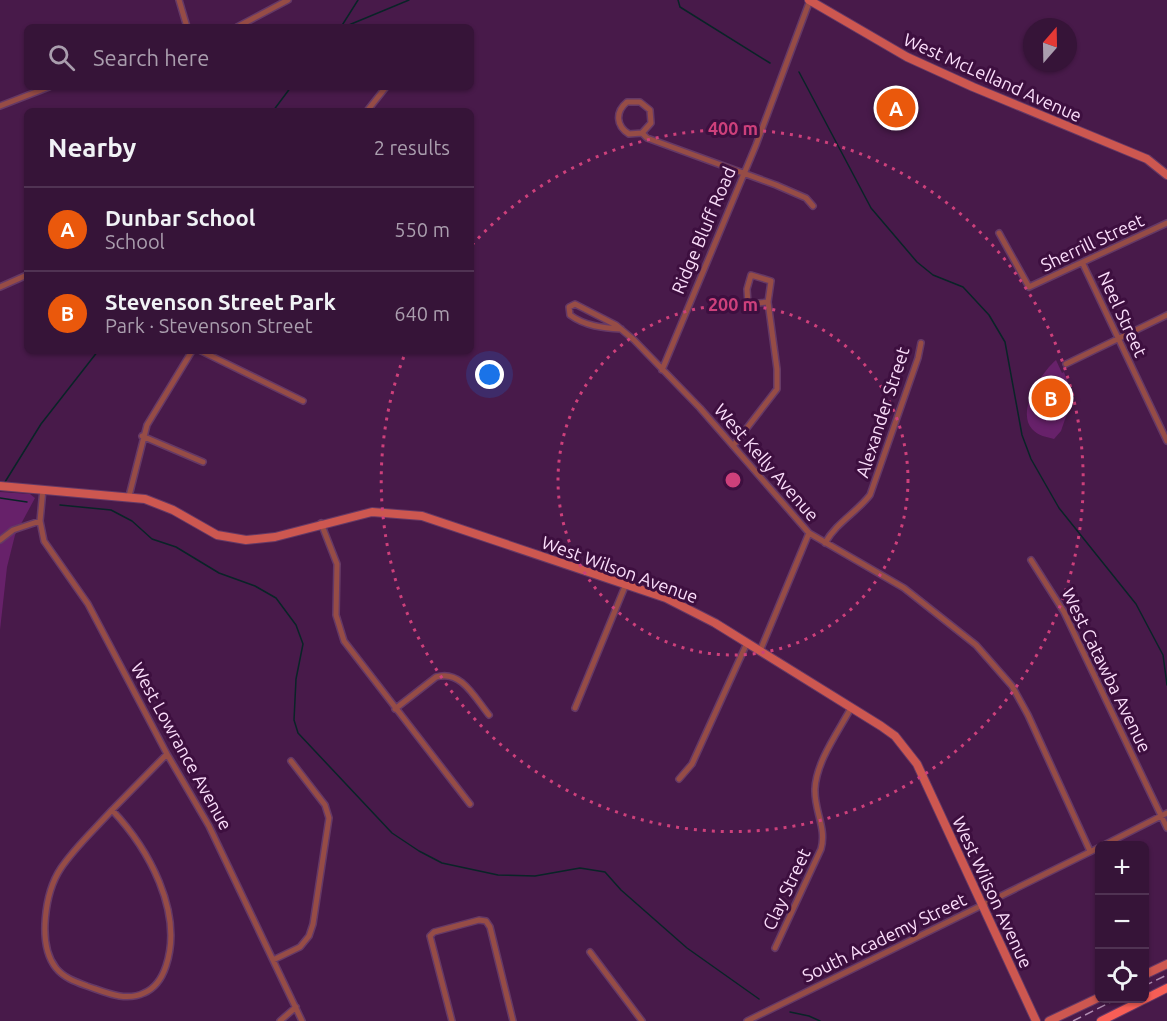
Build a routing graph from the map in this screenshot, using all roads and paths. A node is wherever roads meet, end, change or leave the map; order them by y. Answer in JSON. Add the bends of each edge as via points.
{"nodes":[{"id":1,"x":179,"y":0,"type":"edge"},
{"id":2,"x":288,"y":0,"type":"edge"},
{"id":3,"x":809,"y":0,"type":"edge"},
{"id":4,"x":186,"y":24,"type":"edge"},
{"id":5,"x":243,"y":24,"type":"edge"},
{"id":6,"x":41,"y":90,"type":"edge"},
{"id":7,"x":384,"y":90,"type":"edge"},
{"id":8,"x":0,"y":106,"type":"edge"},
{"id":9,"x":369,"y":108,"type":"edge"},
{"id":10,"x":642,"y":133,"type":"junction"},
{"id":11,"x":744,"y":174,"type":"junction"},
{"id":12,"x":1167,"y":175,"type":"edge"},
{"id":13,"x":813,"y":206,"type":"dead end"},
{"id":14,"x":1167,"y":223,"type":"edge"},
{"id":15,"x":999,"y":233,"type":"dead end"},
{"id":16,"x":1083,"y":264,"type":"junction"},
{"id":17,"x":24,"y":276,"type":"edge"},
{"id":18,"x":0,"y":287,"type":"edge"},
{"id":19,"x":768,"y":302,"type":"junction"},
{"id":20,"x":1167,"y":315,"type":"edge"},
{"id":21,"x":621,"y":329,"type":"junction"},
{"id":22,"x":1118,"y":339,"type":"junction"},
{"id":23,"x":921,"y":343,"type":"dead end"},
{"id":24,"x":190,"y":354,"type":"edge"},
{"id":25,"x":207,"y":354,"type":"edge"},
{"id":26,"x":1066,"y":364,"type":"dead end"},
{"id":27,"x":662,"y":370,"type":"junction"},
{"id":28,"x":303,"y":401,"type":"dead end"},
{"id":29,"x":142,"y":436,"type":"junction"},
{"id":30,"x":1167,"y":441,"type":"edge"},
{"id":31,"x":733,"y":446,"type":"junction"},
{"id":32,"x":203,"y":462,"type":"dead end"},
{"id":33,"x":0,"y":486,"type":"edge"},
{"id":34,"x":43,"y":489,"type":"junction"},
{"id":35,"x":129,"y":496,"type":"junction"},
{"id":36,"x":40,"y":521,"type":"junction"},
{"id":37,"x":321,"y":524,"type":"junction"},
{"id":38,"x":809,"y":533,"type":"junction"},
{"id":39,"x":0,"y":540,"type":"edge"},
{"id":40,"x":825,"y":543,"type":"junction"},
{"id":41,"x":1031,"y":560,"type":"dead end"},
{"id":42,"x":626,"y":584,"type":"junction"},
{"id":43,"x":747,"y":643,"type":"junction"},
{"id":44,"x":760,"y":651,"type":"junction"},
{"id":45,"x":575,"y":708,"type":"dead end"},
{"id":46,"x":851,"y":708,"type":"junction"},
{"id":47,"x":395,"y":709,"type":"junction"},
{"id":48,"x":489,"y":715,"type":"dead end"},
{"id":49,"x":167,"y":754,"type":"junction"},
{"id":50,"x":291,"y":761,"type":"dead end"},
{"id":51,"x":679,"y":779,"type":"dead end"},
{"id":52,"x":470,"y":804,"type":"dead end"},
{"id":53,"x":112,"y":810,"type":"junction"},
{"id":54,"x":1164,"y":815,"type":"edge"},
{"id":55,"x":1167,"y":828,"type":"edge"},
{"id":56,"x":1111,"y":841,"type":"edge"},
{"id":57,"x":1095,"y":849,"type":"edge"},
{"id":58,"x":1090,"y":851,"type":"junction"},
{"id":59,"x":982,"y":905,"type":"junction"},
{"id":60,"x":775,"y":948,"type":"dead end"},
{"id":61,"x":590,"y":952,"type":"dead end"},
{"id":62,"x":273,"y":960,"type":"junction"},
{"id":63,"x":1167,"y":964,"type":"edge"},
{"id":64,"x":1149,"y":973,"type":"edge"},
{"id":65,"x":1167,"y":988,"type":"edge"},
{"id":66,"x":1095,"y":999,"type":"edge"},
{"id":67,"x":296,"y":1007,"type":"junction"},
{"id":68,"x":280,"y":1021,"type":"edge"},
{"id":69,"x":302,"y":1021,"type":"edge"},
{"id":70,"x":452,"y":1021,"type":"edge"},
{"id":71,"x":513,"y":1021,"type":"edge"},
{"id":72,"x":641,"y":1021,"type":"edge"},
{"id":73,"x":747,"y":1021,"type":"edge"},
{"id":74,"x":1036,"y":1021,"type":"edge"},
{"id":75,"x":1049,"y":1021,"type":"edge"},
{"id":76,"x":1101,"y":1021,"type":"edge"}],
"edges":[{"from":1,"to":4,"type":"street"},
{"from":2,"to":5,"type":"street"},
{"from":3,"to":11,"type":"street","name":"Ridge Bluff Road"},
{"from":3,"to":12,"type":"street","name":"West McLelland Avenue","via":[[907,57],[1148,159]]},
{"from":6,"to":8,"type":"street"},
{"from":7,"to":9,"type":"street"},
{"from":10,"to":10,"type":"street","via":[[651,123],[650,110],[640,102],[627,102],[619,112],[620,125],[629,134]]},
{"from":10,"to":11,"type":"street"},
{"from":11,"to":13,"type":"street","via":[[806,198]]},
{"from":11,"to":27,"type":"street","name":"Ridge Bluff Road"},
{"from":14,"to":16,"type":"street","name":"Sherrill Street"},
{"from":15,"to":16,"type":"street","name":"Sherrill Street","via":[[1029,287]]},
{"from":16,"to":22,"type":"street","name":"Neel Street"},
{"from":17,"to":18,"type":"street"},
{"from":19,"to":19,"type":"street","via":[[748,304],[751,275],[771,281]]},
{"from":19,"to":31,"type":"street","via":[[777,389]]},
{"from":20,"to":22,"type":"street"},
{"from":21,"to":21,"type":"street","name":"West Kelly Avenue","via":[[582,306],[569,307],[570,315],[581,321]]},
{"from":21,"to":27,"type":"street","name":"West Kelly Avenue"},
{"from":22,"to":26,"type":"street"},
{"from":22,"to":30,"type":"street","name":"Neel Street"},
{"from":23,"to":40,"type":"street","name":"Alexander Street","via":[[870,495],[841,521]]},
{"from":24,"to":29,"type":"street"},
{"from":25,"to":28,"type":"street"},
{"from":27,"to":31,"type":"street","name":"West Kelly Avenue"},
{"from":29,"to":32,"type":"street"},
{"from":29,"to":35,"type":"street"},
{"from":31,"to":38,"type":"street","name":"West Kelly Avenue"},
{"from":33,"to":34,"type":"street","name":"West Wilson Avenue"},
{"from":34,"to":35,"type":"street","name":"West Wilson Avenue"},
{"from":34,"to":36,"type":"street","name":"West Lowrance Avenue"},
{"from":35,"to":37,"type":"street","name":"West Wilson Avenue","via":[[160,504],[205,530],[230,538],[260,540]]},
{"from":36,"to":39,"type":"street","via":[[13,530]]},
{"from":36,"to":49,"type":"street","name":"West Lowrance Avenue","via":[[50,553],[88,604]]},
{"from":37,"to":42,"type":"street","name":"West Wilson Avenue","via":[[372,512],[422,516]]},
{"from":37,"to":47,"type":"street","via":[[337,564],[336,615],[340,633]]},
{"from":38,"to":40,"type":"street","name":"West Kelly Avenue"},
{"from":38,"to":44,"type":"street"},
{"from":40,"to":58,"type":"street","name":"West Kelly Avenue","via":[[904,588],[976,645],[1005,677],[1028,715]]},
{"from":41,"to":54,"type":"street","name":"West Catawba Avenue","via":[[1069,621]]},
{"from":42,"to":43,"type":"street","name":"West Wilson Avenue","via":[[694,611]]},
{"from":42,"to":45,"type":"street"},
{"from":43,"to":44,"type":"street","name":"West Wilson Avenue"},
{"from":43,"to":51,"type":"street","via":[[692,765]]},
{"from":44,"to":46,"type":"street","name":"West Wilson Avenue"},
{"from":46,"to":59,"type":"street","name":"West Wilson Avenue","via":[[895,736],[917,764]]},
{"from":46,"to":60,"type":"street","name":"Clay Street","via":[[816,780],[816,807],[824,833],[821,849]]},
{"from":47,"to":48,"type":"street","via":[[443,675],[462,681]]},
{"from":47,"to":52,"type":"street"},
{"from":49,"to":53,"type":"street"},
{"from":49,"to":62,"type":"street","name":"West Lowrance Avenue","via":[[217,839]]},
{"from":50,"to":62,"type":"street","via":[[325,805],[329,831],[309,936],[300,947]]},
{"from":53,"to":53,"type":"street","via":[[60,869],[46,914],[46,937],[49,957],[66,978],[132,997],[150,989],[164,974],[171,928],[160,886],[140,846]]},
{"from":54,"to":55,"type":"street","name":"West Catawba Avenue"},
{"from":54,"to":56,"type":"street","name":"South Academy Street"},
{"from":57,"to":58,"type":"street","name":"South Academy Street"},
{"from":58,"to":59,"type":"street","name":"South Academy Street"},
{"from":59,"to":73,"type":"street","name":"South Academy Street"},
{"from":59,"to":74,"type":"street","name":"West Wilson Avenue"},
{"from":61,"to":72,"type":"street"},
{"from":62,"to":67,"type":"street","name":"West Lowrance Avenue"},
{"from":63,"to":64,"type":"street"},
{"from":65,"to":76,"type":"main road"},
{"from":66,"to":75,"type":"street"},
{"from":67,"to":68,"type":"street"},
{"from":67,"to":69,"type":"street","name":"West Lowrance Avenue"},
{"from":70,"to":71,"type":"street","via":[[430,936],[478,920],[486,921],[490,927]]}]}
